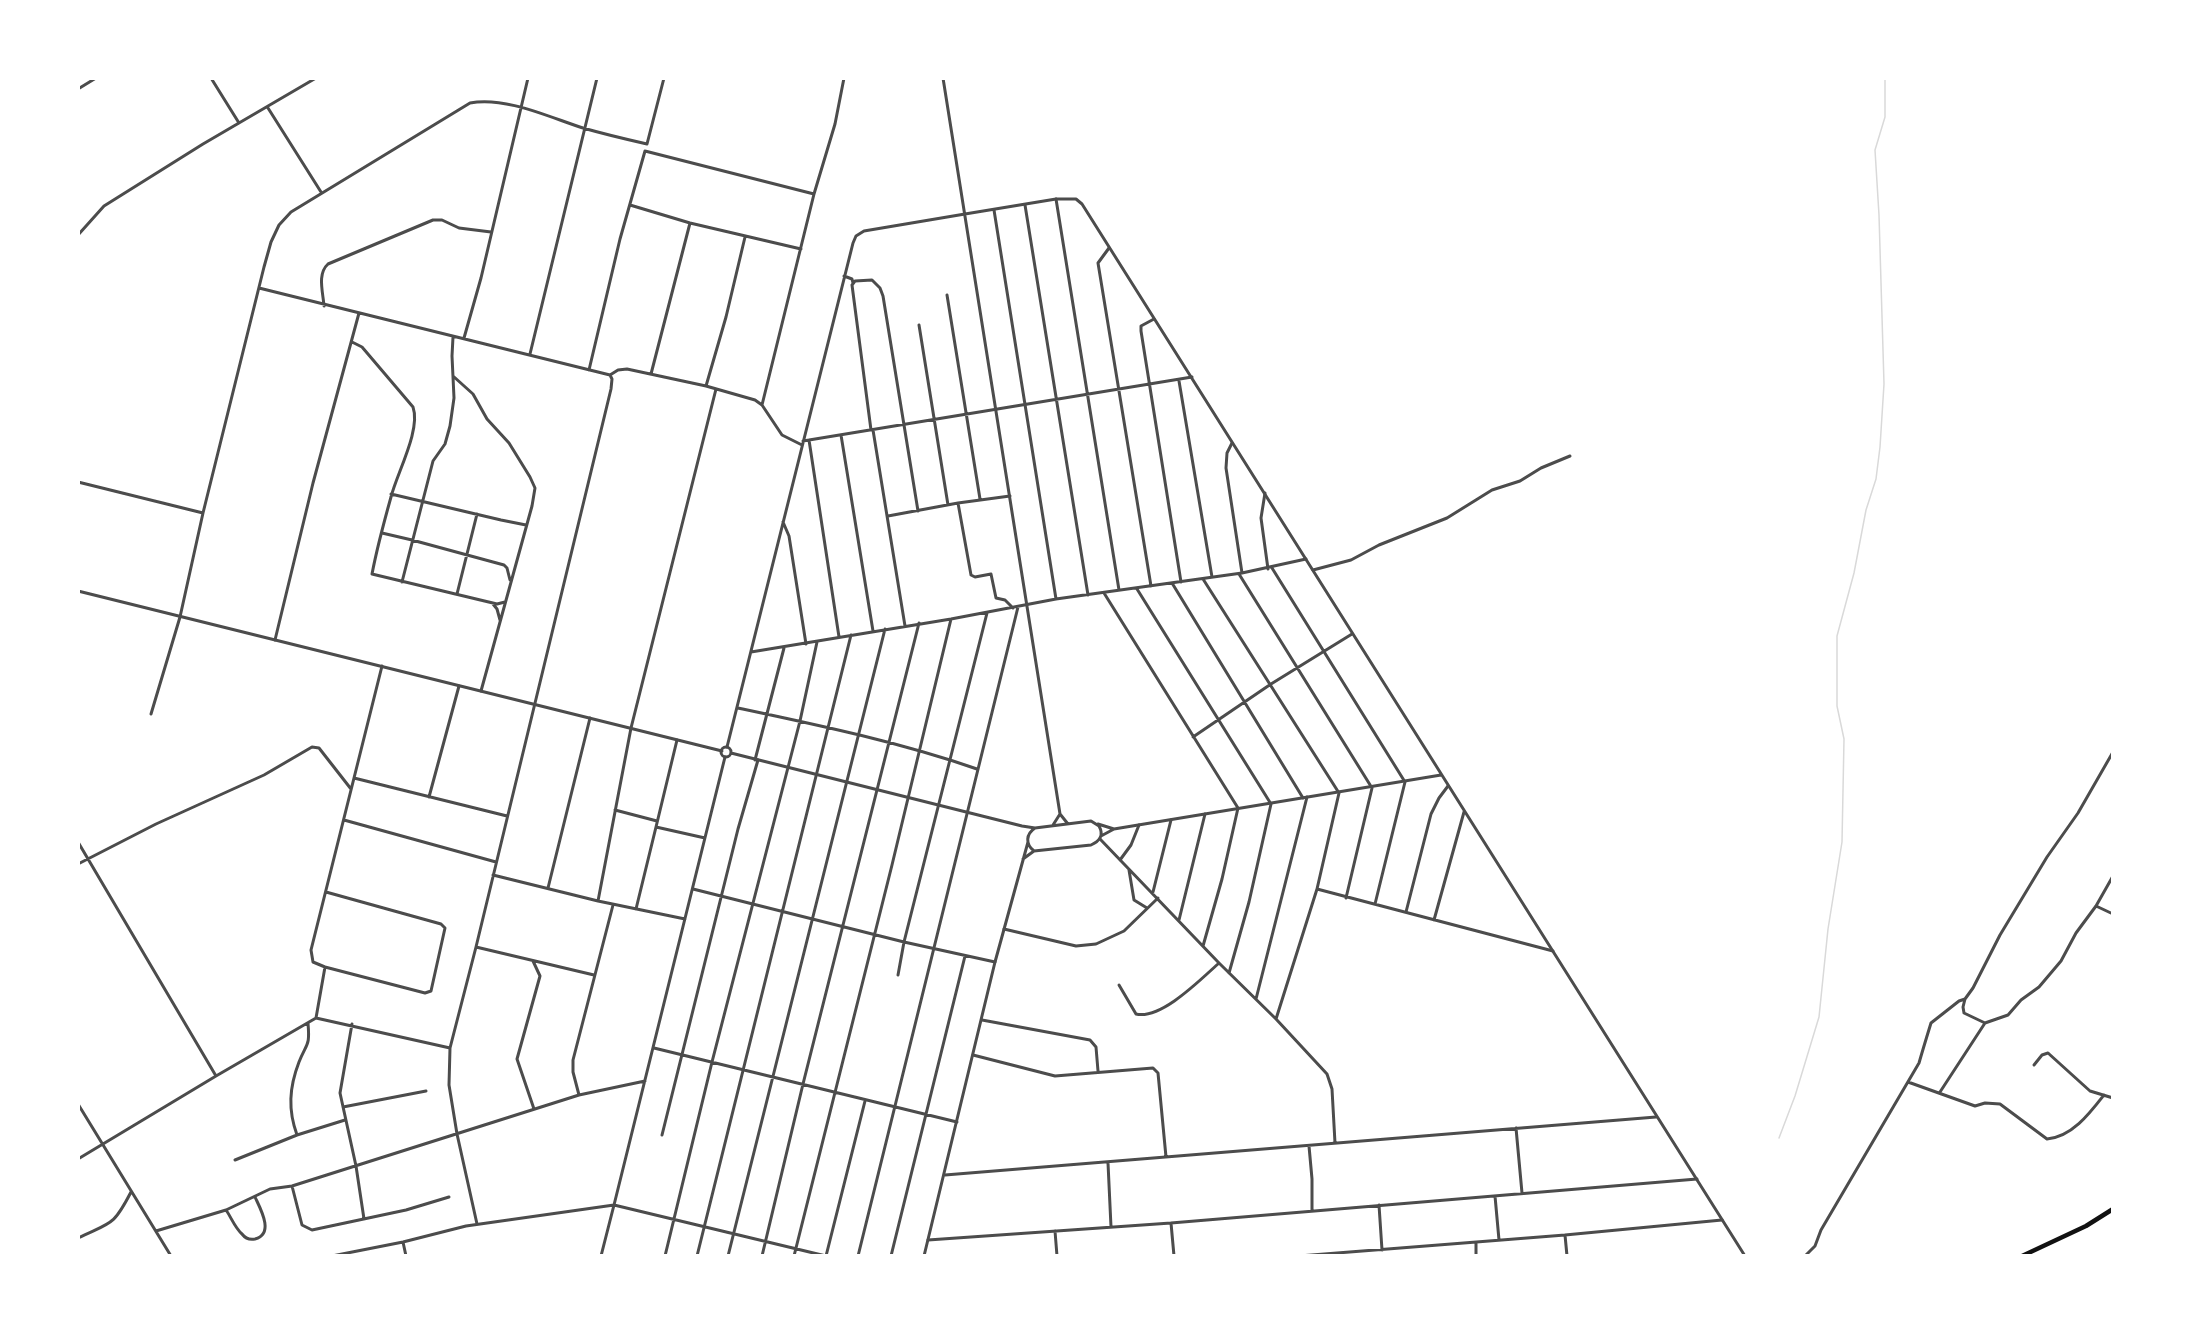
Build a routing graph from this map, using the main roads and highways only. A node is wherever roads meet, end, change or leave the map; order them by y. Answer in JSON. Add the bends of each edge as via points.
{"nodes":[{"id":1,"x":2113,"y":1209,"type":"edge"},
{"id":2,"x":2022,"y":1256,"type":"edge"}],
"edges":[{"from":1,"to":2,"type":"main road"}]}
